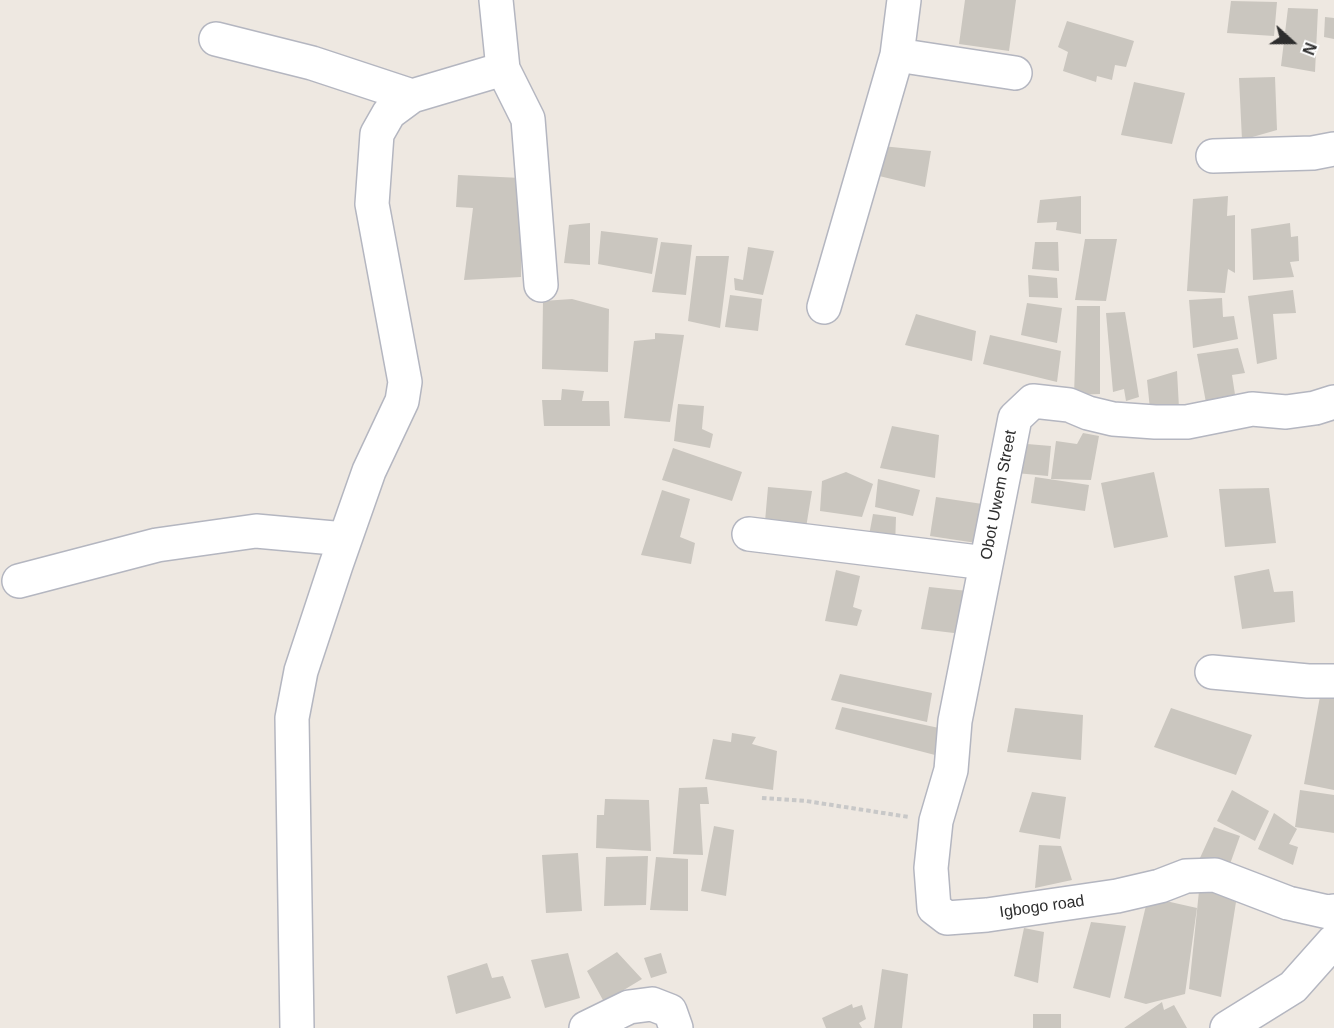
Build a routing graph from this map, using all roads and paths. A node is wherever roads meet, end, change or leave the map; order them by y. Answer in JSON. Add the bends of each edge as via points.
{"nodes":[{"id":1,"x":496,"y":0,"type":"edge"},
{"id":2,"x":904,"y":0,"type":"edge"},
{"id":3,"x":216,"y":39,"type":"dead end"},
{"id":4,"x":897,"y":55,"type":"junction"},
{"id":5,"x":503,"y":69,"type":"junction"},
{"id":6,"x":1015,"y":73,"type":"dead end"},
{"id":7,"x":412,"y":96,"type":"junction"},
{"id":8,"x":1334,"y":149,"type":"edge"},
{"id":9,"x":1213,"y":156,"type":"dead end"},
{"id":10,"x":541,"y":285,"type":"dead end"},
{"id":11,"x":824,"y":307,"type":"dead end"},
{"id":12,"x":1334,"y":402,"type":"edge"},
{"id":13,"x":749,"y":534,"type":"dead end"},
{"id":14,"x":345,"y":539,"type":"junction"},
{"id":15,"x":986,"y":563,"type":"junction"},
{"id":16,"x":19,"y":581,"type":"dead end"},
{"id":17,"x":1212,"y":672,"type":"dead end"},
{"id":18,"x":1334,"y":681,"type":"edge"},
{"id":19,"x":955,"y":721,"type":"joint"},
{"id":20,"x":762,"y":798,"type":"dead end"},
{"id":21,"x":936,"y":821,"type":"junction"},
{"id":22,"x":1334,"y":911,"type":"edge"},
{"id":23,"x":1334,"y":940,"type":"edge"},
{"id":24,"x":297,"y":1028,"type":"edge"},
{"id":25,"x":586,"y":1028,"type":"edge"},
{"id":26,"x":676,"y":1028,"type":"edge"},
{"id":27,"x":1227,"y":1028,"type":"edge"}],
"edges":[{"from":1,"to":5,"type":"street"},
{"from":2,"to":4,"type":"street"},
{"from":3,"to":7,"type":"street","via":[[312,63]]},
{"from":4,"to":6,"type":"street"},
{"from":4,"to":11,"type":"street"},
{"from":5,"to":7,"type":"street"},
{"from":5,"to":10,"type":"street","via":[[528,119]]},
{"from":7,"to":14,"type":"street","via":[[389,113],[377,134],[372,204],[405,382],[402,401],[369,471]]},
{"from":8,"to":9,"type":"street"},
{"from":12,"to":15,"type":"street","name":"Obot Uwem Street","via":[[1287,412],[1252,409],[1187,422],[1155,422],[1113,419],[1069,405],[1033,401],[1015,418]]},
{"from":13,"to":15,"type":"street"},
{"from":14,"to":16,"type":"street","via":[[256,531],[157,545]]},
{"from":14,"to":24,"type":"street","via":[[301,671],[292,718]]},
{"from":15,"to":19,"type":"street","name":"Obot Uwem Street"},
{"from":17,"to":18,"type":"street"},
{"from":19,"to":21,"type":"street","name":"Igbogo road","via":[[951,770]]},
{"from":20,"to":21,"type":"path"},
{"from":21,"to":22,"type":"street","name":"Igbogo road","via":[[932,894],[934,908],[947,918],[1117,896],[1186,876],[1215,875],[1288,903]]},
{"from":23,"to":27,"type":"street","via":[[1293,987]]},
{"from":25,"to":26,"type":"street","via":[[629,1007],[652,1004],[670,1011]]}]}
